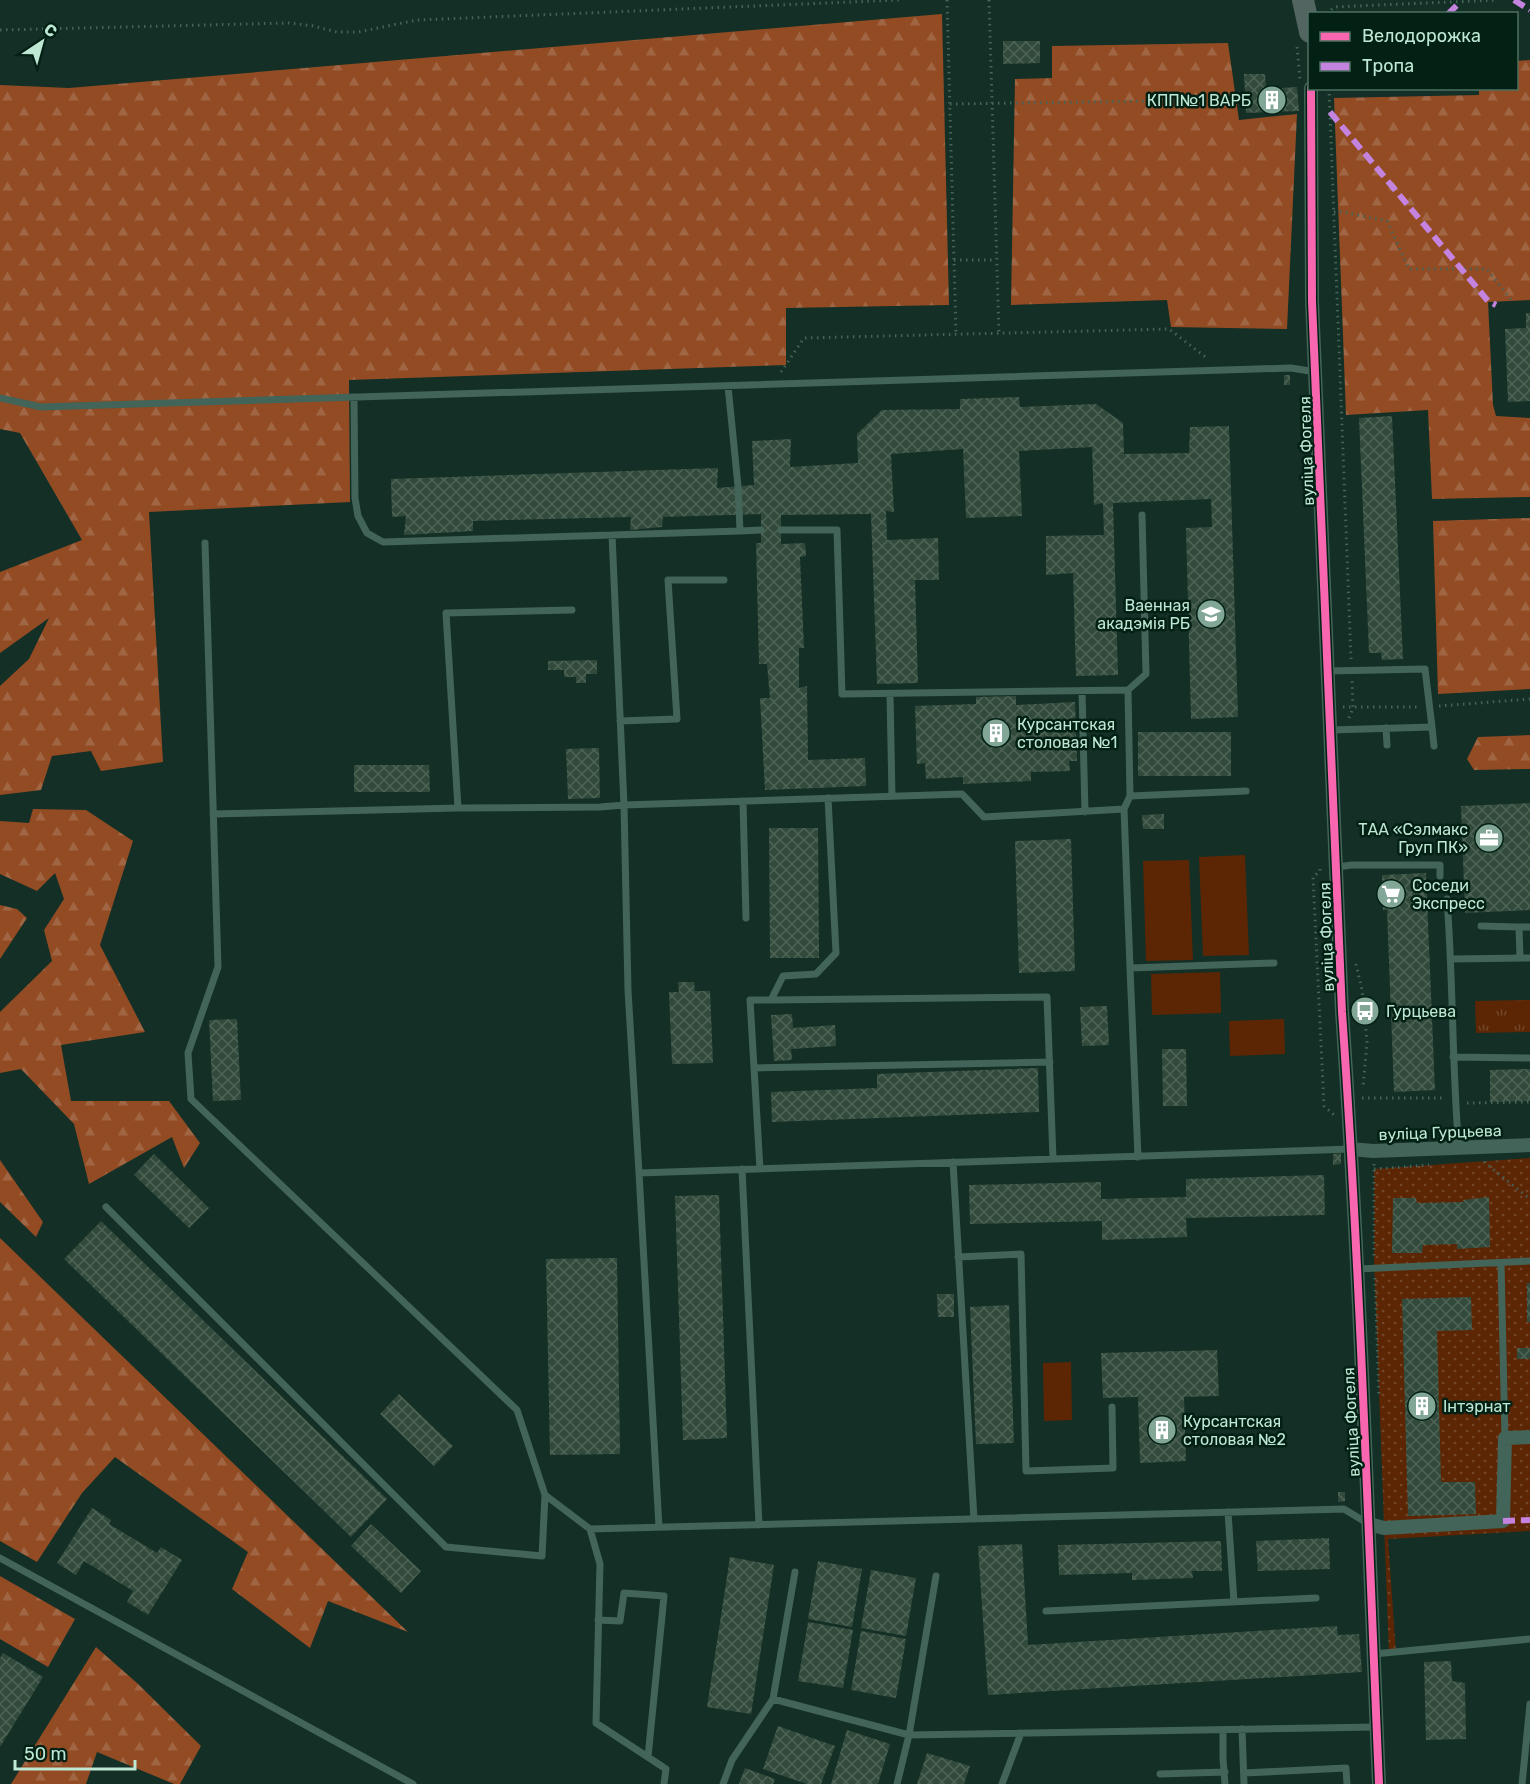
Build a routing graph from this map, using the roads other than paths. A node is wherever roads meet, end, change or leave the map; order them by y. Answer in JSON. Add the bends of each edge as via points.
{"nodes":[{"id":1,"x":1303,"y":0,"type":"edge"},
{"id":2,"x":1303,"y":38,"type":"edge"},
{"id":3,"x":1306,"y":89,"type":"edge"},
{"id":4,"x":1316,"y":372,"type":"junction"},
{"id":5,"x":728,"y":386,"type":"junction"},
{"id":6,"x":354,"y":397,"type":"junction"},
{"id":7,"x":0,"y":398,"type":"edge"},
{"id":8,"x":1142,"y":515,"type":"dead end"},
{"id":9,"x":761,"y":530,"type":"dead end"},
{"id":10,"x":781,"y":530,"type":"dead end"},
{"id":11,"x":740,"y":531,"type":"junction"},
{"id":12,"x":612,"y":535,"type":"junction"},
{"id":13,"x":205,"y":543,"type":"dead end"},
{"id":14,"x":724,"y":580,"type":"dead end"},
{"id":15,"x":572,"y":610,"type":"dead end"},
{"id":16,"x":1329,"y":671,"type":"junction"},
{"id":17,"x":1128,"y":690,"type":"junction"},
{"id":18,"x":1082,"y":691,"type":"junction"},
{"id":19,"x":890,"y":694,"type":"junction"},
{"id":20,"x":620,"y":721,"type":"junction"},
{"id":21,"x":1432,"y":727,"type":"junction"},
{"id":22,"x":1386,"y":728,"type":"junction"},
{"id":23,"x":1338,"y":729,"type":"junction"},
{"id":24,"x":1387,"y":745,"type":"dead end"},
{"id":25,"x":1434,"y":746,"type":"dead end"},
{"id":26,"x":1246,"y":791,"type":"dead end"},
{"id":27,"x":892,"y":796,"type":"junction"},
{"id":28,"x":1130,"y":796,"type":"junction"},
{"id":29,"x":828,"y":798,"type":"junction"},
{"id":30,"x":743,"y":801,"type":"junction"},
{"id":31,"x":624,"y":805,"type":"junction"},
{"id":32,"x":458,"y":808,"type":"junction"},
{"id":33,"x":1124,"y":809,"type":"junction"},
{"id":34,"x":1085,"y":812,"type":"junction"},
{"id":35,"x":213,"y":813,"type":"junction"},
{"id":36,"x":1337,"y":867,"type":"junction"},
{"id":37,"x":1440,"y":876,"type":"dead end"},
{"id":38,"x":1447,"y":899,"type":"dead end"},
{"id":39,"x":746,"y":918,"type":"dead end"},
{"id":40,"x":1481,"y":926,"type":"dead end"},
{"id":41,"x":1519,"y":927,"type":"junction"},
{"id":42,"x":1530,"y":927,"type":"edge"},
{"id":43,"x":1520,"y":958,"type":"junction"},
{"id":44,"x":1530,"y":958,"type":"edge"},
{"id":45,"x":1451,"y":959,"type":"junction"},
{"id":46,"x":1274,"y":963,"type":"dead end"},
{"id":47,"x":1130,"y":968,"type":"junction"},
{"id":48,"x":771,"y":1000,"type":"junction"},
{"id":49,"x":1453,"y":1057,"type":"junction"},
{"id":50,"x":1530,"y":1058,"type":"edge"},
{"id":51,"x":1050,"y":1062,"type":"junction"},
{"id":52,"x":754,"y":1068,"type":"junction"},
{"id":53,"x":1530,"y":1145,"type":"edge"},
{"id":54,"x":1456,"y":1148,"type":"junction"},
{"id":55,"x":1351,"y":1149,"type":"junction"},
{"id":56,"x":1138,"y":1156,"type":"junction"},
{"id":57,"x":1053,"y":1159,"type":"junction"},
{"id":58,"x":953,"y":1162,"type":"junction"},
{"id":59,"x":742,"y":1169,"type":"junction"},
{"id":60,"x":759,"y":1169,"type":"junction"},
{"id":61,"x":639,"y":1173,"type":"junction"},
{"id":62,"x":106,"y":1207,"type":"dead end"},
{"id":63,"x":958,"y":1257,"type":"junction"},
{"id":64,"x":1530,"y":1261,"type":"edge"},
{"id":65,"x":1501,"y":1263,"type":"junction"},
{"id":66,"x":1358,"y":1269,"type":"junction"},
{"id":67,"x":1112,"y":1407,"type":"dead end"},
{"id":68,"x":1530,"y":1437,"type":"edge"},
{"id":69,"x":1505,"y":1438,"type":"junction"},
{"id":70,"x":545,"y":1496,"type":"junction"},
{"id":71,"x":1228,"y":1512,"type":"junction"},
{"id":72,"x":974,"y":1519,"type":"junction"},
{"id":73,"x":1369,"y":1524,"type":"junction"},
{"id":74,"x":759,"y":1525,"type":"junction"},
{"id":75,"x":659,"y":1527,"type":"junction"},
{"id":76,"x":590,"y":1529,"type":"junction"},
{"id":77,"x":0,"y":1558,"type":"edge"},
{"id":78,"x":795,"y":1572,"type":"dead end"},
{"id":79,"x":936,"y":1576,"type":"dead end"},
{"id":80,"x":1316,"y":1598,"type":"dead end"},
{"id":81,"x":1234,"y":1602,"type":"junction"},
{"id":82,"x":1046,"y":1611,"type":"dead end"},
{"id":83,"x":598,"y":1620,"type":"junction"},
{"id":84,"x":1522,"y":1631,"type":"dead end"},
{"id":85,"x":1530,"y":1639,"type":"edge"},
{"id":86,"x":1521,"y":1640,"type":"junction"},
{"id":87,"x":1374,"y":1654,"type":"junction"},
{"id":88,"x":772,"y":1699,"type":"junction"},
{"id":89,"x":1530,"y":1704,"type":"edge"},
{"id":90,"x":1377,"y":1727,"type":"junction"},
{"id":91,"x":1242,"y":1729,"type":"junction"},
{"id":92,"x":1223,"y":1730,"type":"junction"},
{"id":93,"x":1021,"y":1733,"type":"junction"},
{"id":94,"x":909,"y":1735,"type":"junction"},
{"id":95,"x":648,"y":1757,"type":"junction"},
{"id":96,"x":1225,"y":1772,"type":"junction"},
{"id":97,"x":1244,"y":1773,"type":"junction"},
{"id":98,"x":1160,"y":1774,"type":"dead end"},
{"id":99,"x":413,"y":1784,"type":"edge"},
{"id":100,"x":664,"y":1784,"type":"edge"},
{"id":101,"x":723,"y":1784,"type":"edge"},
{"id":102,"x":897,"y":1784,"type":"edge"},
{"id":103,"x":1002,"y":1784,"type":"edge"},
{"id":104,"x":1226,"y":1784,"type":"edge"},
{"id":105,"x":1244,"y":1784,"type":"edge"},
{"id":106,"x":1347,"y":1784,"type":"edge"},
{"id":107,"x":1379,"y":1784,"type":"edge"},
{"id":108,"x":1522,"y":1784,"type":"edge"}],
"edges":[{"from":1,"to":2,"type":"highway"},
{"from":3,"to":4,"type":"street","name":"вуліца Фогеля","via":[[1311,111]]},
{"from":4,"to":5,"type":"lane","via":[[1291,368]]},
{"from":4,"to":16,"type":"street","name":"вуліца Фогеля"},
{"from":5,"to":6,"type":"lane"},
{"from":5,"to":11,"type":"lane"},
{"from":6,"to":7,"type":"lane","via":[[41,407]]},
{"from":6,"to":12,"type":"lane","via":[[358,516],[367,533],[383,542]]},
{"from":8,"to":17,"type":"lane","via":[[1146,674]]},
{"from":9,"to":11,"type":"lane"},
{"from":10,"to":19,"type":"lane","via":[[837,530],[842,694]]},
{"from":11,"to":12,"type":"lane"},
{"from":12,"to":20,"type":"lane"},
{"from":13,"to":35,"type":"lane"},
{"from":14,"to":20,"type":"lane","via":[[668,580],[677,719]]},
{"from":15,"to":32,"type":"lane","via":[[446,613]]},
{"from":16,"to":21,"type":"lane","via":[[1425,669]]},
{"from":16,"to":23,"type":"street","name":"вуліца Фогеля"},
{"from":17,"to":18,"type":"lane"},
{"from":17,"to":28,"type":"lane"},
{"from":18,"to":19,"type":"lane"},
{"from":18,"to":34,"type":"lane"},
{"from":19,"to":27,"type":"lane"},
{"from":20,"to":31,"type":"lane"},
{"from":21,"to":22,"type":"lane"},
{"from":21,"to":25,"type":"lane"},
{"from":22,"to":23,"type":"lane"},
{"from":22,"to":24,"type":"lane"},
{"from":23,"to":36,"type":"street","name":"вуліца Фогеля"},
{"from":26,"to":28,"type":"lane"},
{"from":27,"to":29,"type":"lane"},
{"from":27,"to":34,"type":"lane","via":[[962,794],[984,817]]},
{"from":28,"to":33,"type":"lane"},
{"from":29,"to":30,"type":"lane"},
{"from":29,"to":48,"type":"lane","via":[[836,953],[816,974],[783,976]]},
{"from":30,"to":31,"type":"lane"},
{"from":30,"to":39,"type":"lane"},
{"from":31,"to":32,"type":"lane"},
{"from":31,"to":61,"type":"lane","via":[[628,990]]},
{"from":32,"to":35,"type":"lane"},
{"from":33,"to":34,"type":"lane"},
{"from":33,"to":47,"type":"lane"},
{"from":35,"to":70,"type":"lane","via":[[218,967],[188,1053],[191,1099],[517,1410]]},
{"from":36,"to":37,"type":"lane","via":[[1440,865]]},
{"from":36,"to":55,"type":"street","name":"вуліца Фогеля"},
{"from":38,"to":45,"type":"lane"},
{"from":40,"to":41,"type":"lane"},
{"from":41,"to":42,"type":"lane"},
{"from":41,"to":43,"type":"lane"},
{"from":43,"to":44,"type":"lane"},
{"from":43,"to":45,"type":"lane"},
{"from":45,"to":49,"type":"lane"},
{"from":46,"to":47,"type":"lane"},
{"from":47,"to":56,"type":"lane"},
{"from":48,"to":51,"type":"lane","via":[[1047,997]]},
{"from":48,"to":52,"type":"lane","via":[[750,1000]]},
{"from":49,"to":50,"type":"lane"},
{"from":49,"to":54,"type":"lane"},
{"from":51,"to":52,"type":"lane"},
{"from":51,"to":57,"type":"lane"},
{"from":52,"to":60,"type":"lane"},
{"from":53,"to":54,"type":"street","name":"вуліца Гурцьева"},
{"from":54,"to":55,"type":"street","name":"вуліца Гурцьева"},
{"from":55,"to":56,"type":"lane"},
{"from":55,"to":66,"type":"street","name":"вуліца Фогеля"},
{"from":56,"to":57,"type":"lane"},
{"from":57,"to":58,"type":"lane"},
{"from":58,"to":60,"type":"lane"},
{"from":58,"to":63,"type":"lane"},
{"from":59,"to":60,"type":"lane"},
{"from":59,"to":61,"type":"lane"},
{"from":59,"to":74,"type":"lane"},
{"from":61,"to":75,"type":"lane"},
{"from":62,"to":70,"type":"lane","via":[[446,1547],[542,1556]]},
{"from":63,"to":67,"type":"lane","via":[[1021,1254],[1026,1471],[1113,1468]]},
{"from":63,"to":72,"type":"lane"},
{"from":64,"to":65,"type":"lane"},
{"from":65,"to":66,"type":"lane"},
{"from":65,"to":69,"type":"lane"},
{"from":66,"to":73,"type":"street","name":"вуліца Фогеля"},
{"from":68,"to":69,"type":"street"},
{"from":69,"to":73,"type":"street","via":[[1503,1521],[1384,1528]]},
{"from":70,"to":76,"type":"lane"},
{"from":71,"to":72,"type":"lane"},
{"from":71,"to":73,"type":"lane","via":[[1344,1509]]},
{"from":71,"to":81,"type":"lane"},
{"from":72,"to":74,"type":"lane"},
{"from":73,"to":87,"type":"street","name":"вуліца Фогеля"},
{"from":74,"to":75,"type":"lane"},
{"from":75,"to":76,"type":"lane"},
{"from":76,"to":83,"type":"lane","via":[[600,1564]]},
{"from":77,"to":99,"type":"lane"},
{"from":78,"to":88,"type":"lane"},
{"from":79,"to":94,"type":"lane"},
{"from":80,"to":81,"type":"lane"},
{"from":81,"to":82,"type":"lane"},
{"from":83,"to":95,"type":"lane","via":[[596,1723]]},
{"from":83,"to":95,"type":"lane","via":[[620,1621],[624,1593],[664,1596]]},
{"from":84,"to":86,"type":"lane"},
{"from":85,"to":86,"type":"lane"},
{"from":86,"to":87,"type":"lane"},
{"from":87,"to":90,"type":"street","name":"вуліца Фогеля"},
{"from":88,"to":94,"type":"lane"},
{"from":88,"to":101,"type":"lane","via":[[732,1760]]},
{"from":89,"to":108,"type":"lane"},
{"from":90,"to":91,"type":"lane"},
{"from":90,"to":107,"type":"street","name":"вуліца Фогеля"},
{"from":91,"to":92,"type":"lane"},
{"from":91,"to":97,"type":"lane"},
{"from":92,"to":93,"type":"lane"},
{"from":92,"to":96,"type":"lane"},
{"from":93,"to":94,"type":"lane"},
{"from":93,"to":103,"type":"lane"},
{"from":94,"to":102,"type":"lane"},
{"from":95,"to":100,"type":"lane","via":[[666,1769]]},
{"from":96,"to":98,"type":"lane"},
{"from":96,"to":104,"type":"lane"},
{"from":97,"to":105,"type":"lane"},
{"from":97,"to":106,"type":"lane","via":[[1346,1768]]}]}
